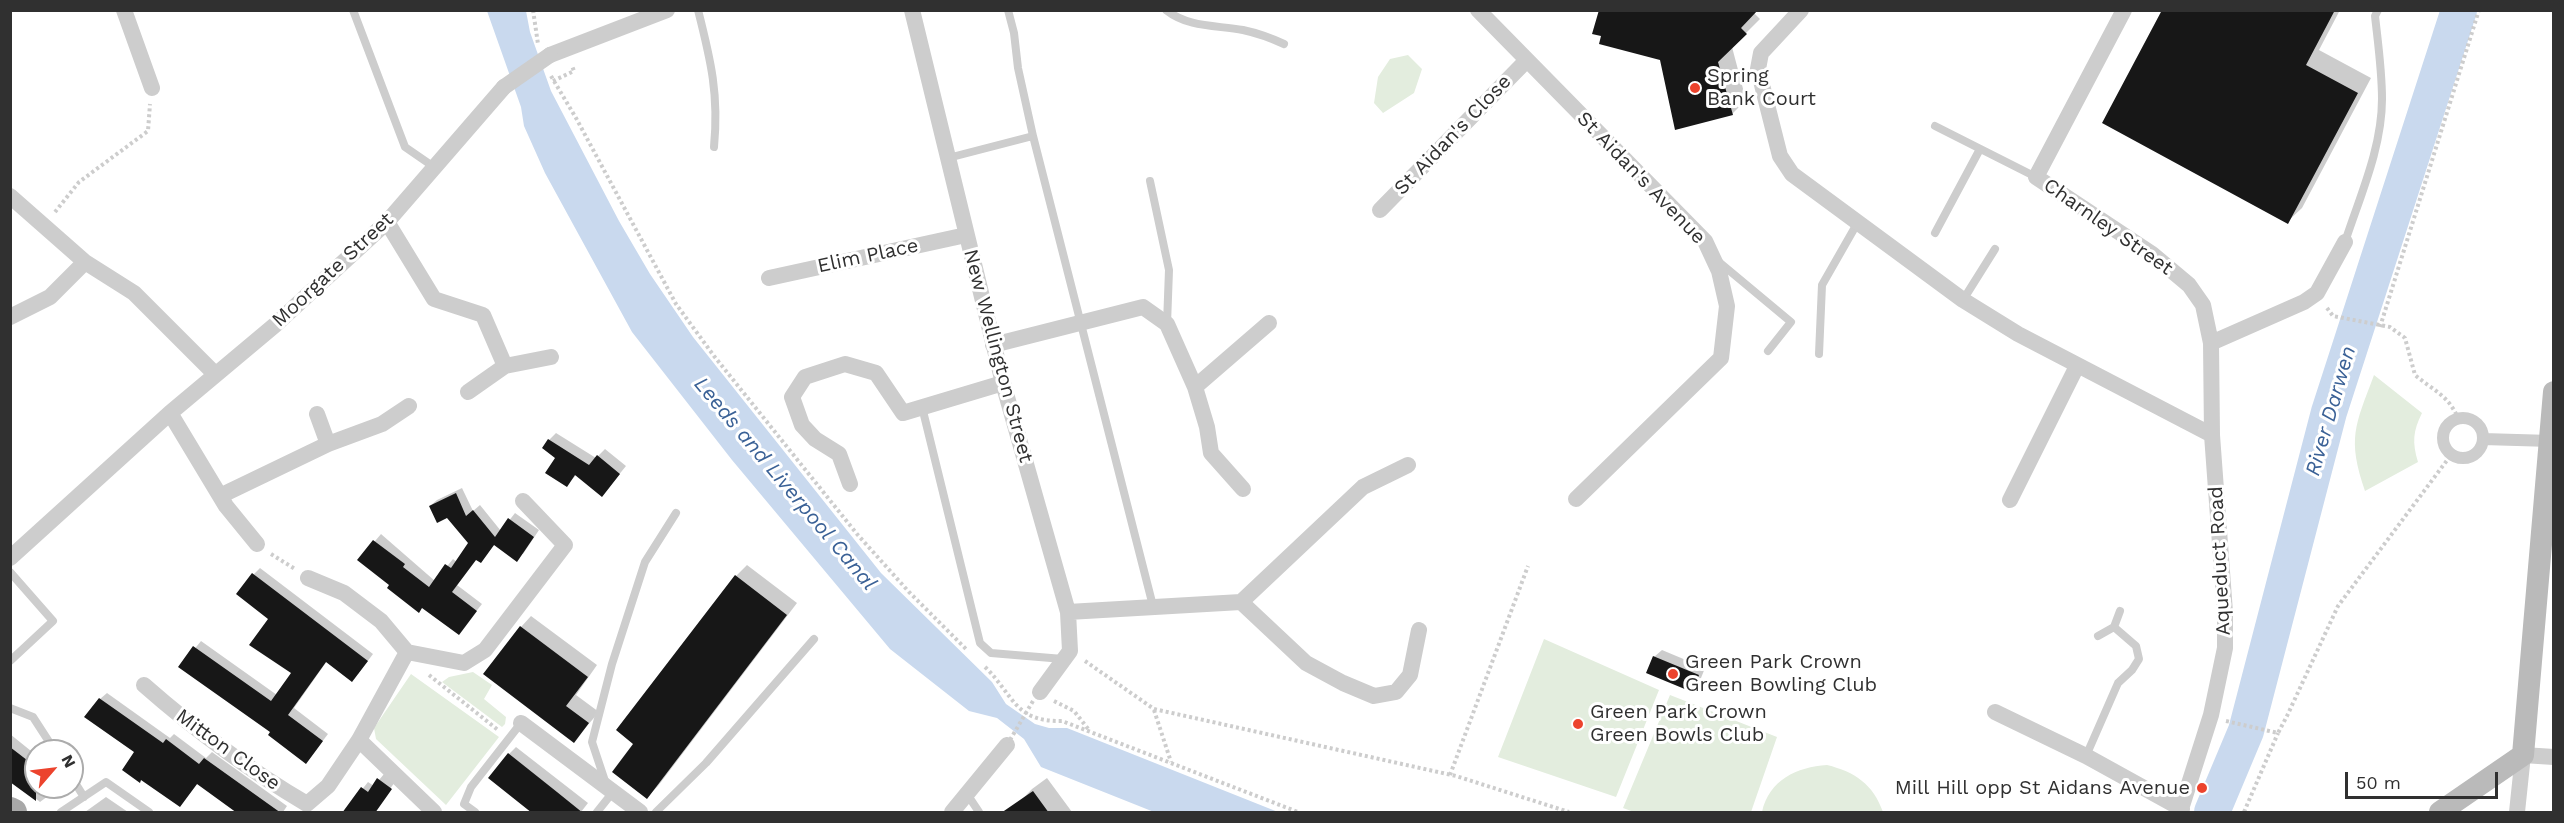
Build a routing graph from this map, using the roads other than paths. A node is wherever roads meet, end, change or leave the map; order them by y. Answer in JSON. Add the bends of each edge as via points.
{"nodes":[{"id":1,"x":124,"y":10,"type":"edge"},
{"id":2,"x":353,"y":10,"type":"edge"},
{"id":3,"x":668,"y":10,"type":"edge"},
{"id":4,"x":698,"y":10,"type":"edge"},
{"id":5,"x":912,"y":10,"type":"edge"},
{"id":6,"x":1008,"y":10,"type":"edge"},
{"id":7,"x":1166,"y":10,"type":"edge"},
{"id":8,"x":1478,"y":10,"type":"edge"},
{"id":9,"x":1801,"y":10,"type":"edge"},
{"id":10,"x":2124,"y":10,"type":"edge"},
{"id":11,"x":2378,"y":10,"type":"edge"},
{"id":12,"x":1284,"y":44,"type":"dead end"},
{"id":13,"x":1527,"y":60,"type":"junction"},
{"id":14,"x":152,"y":88,"type":"road end"},
{"id":15,"x":1935,"y":126,"type":"dead end"},
{"id":16,"x":1033,"y":136,"type":"junction"},
{"id":17,"x":714,"y":147,"type":"dead end"},
{"id":18,"x":1980,"y":149,"type":"junction"},
{"id":19,"x":948,"y":158,"type":"junction"},
{"id":20,"x":434,"y":167,"type":"junction"},
{"id":21,"x":2036,"y":177,"type":"junction"},
{"id":22,"x":1149,"y":180,"type":"dead end"},
{"id":23,"x":10,"y":196,"type":"edge"},
{"id":24,"x":1380,"y":210,"type":"dead end"},
{"id":25,"x":387,"y":222,"type":"junction"},
{"id":26,"x":1859,"y":222,"type":"junction"},
{"id":27,"x":1935,"y":233,"type":"dead end"},
{"id":28,"x":966,"y":235,"type":"junction"},
{"id":29,"x":2345,"y":242,"type":"joint"},
{"id":30,"x":1995,"y":249,"type":"dead end"},
{"id":31,"x":1712,"y":256,"type":"junction"},
{"id":32,"x":85,"y":262,"type":"junction"},
{"id":33,"x":769,"y":278,"type":"dead end"},
{"id":34,"x":1963,"y":300,"type":"junction"},
{"id":35,"x":2203,"y":305,"type":"joint"},
{"id":36,"x":10,"y":317,"type":"edge"},
{"id":37,"x":1082,"y":323,"type":"junction"},
{"id":38,"x":1269,"y":323,"type":"dead end"},
{"id":39,"x":1167,"y":324,"type":"junction"},
{"id":40,"x":2211,"y":343,"type":"junction"},
{"id":41,"x":993,"y":345,"type":"junction"},
{"id":42,"x":1768,"y":351,"type":"dead end"},
{"id":43,"x":1819,"y":354,"type":"dead end"},
{"id":44,"x":551,"y":357,"type":"dead end"},
{"id":45,"x":505,"y":366,"type":"junction"},
{"id":46,"x":2078,"y":366,"type":"junction"},
{"id":47,"x":215,"y":374,"type":"junction"},
{"id":48,"x":1003,"y":383,"type":"junction"},
{"id":49,"x":1195,"y":387,"type":"junction"},
{"id":50,"x":468,"y":392,"type":"dead end"},
{"id":51,"x":2553,"y":392,"type":"edge"},
{"id":52,"x":409,"y":406,"type":"dead end"},
{"id":53,"x":922,"y":407,"type":"junction"},
{"id":54,"x":170,"y":413,"type":"junction"},
{"id":55,"x":317,"y":414,"type":"dead end"},
{"id":56,"x":2212,"y":435,"type":"junction"},
{"id":57,"x":2483,"y":439,"type":"junction"},
{"id":58,"x":2552,"y":441,"type":"edge"},
{"id":59,"x":328,"y":444,"type":"junction"},
{"id":60,"x":1408,"y":465,"type":"dead end"},
{"id":61,"x":850,"y":484,"type":"dead end"},
{"id":62,"x":1243,"y":489,"type":"dead end"},
{"id":63,"x":220,"y":496,"type":"junction"},
{"id":64,"x":1576,"y":499,"type":"dead end"},
{"id":65,"x":2010,"y":500,"type":"dead end"},
{"id":66,"x":523,"y":501,"type":"dead end"},
{"id":67,"x":676,"y":513,"type":"dead end"},
{"id":68,"x":257,"y":544,"type":"road end"},
{"id":69,"x":10,"y":558,"type":"edge"},
{"id":70,"x":10,"y":572,"type":"edge"},
{"id":71,"x":308,"y":578,"type":"road end"},
{"id":72,"x":1241,"y":602,"type":"junction"},
{"id":73,"x":1153,"y":606,"type":"junction"},
{"id":74,"x":2120,"y":611,"type":"dead end"},
{"id":75,"x":1068,"y":612,"type":"junction"},
{"id":76,"x":2114,"y":627,"type":"junction"},
{"id":77,"x":1419,"y":630,"type":"dead end"},
{"id":78,"x":2098,"y":636,"type":"dead end"},
{"id":79,"x":814,"y":639,"type":"dead end"},
{"id":80,"x":407,"y":652,"type":"junction"},
{"id":81,"x":1067,"y":655,"type":"junction"},
{"id":82,"x":10,"y":661,"type":"edge"},
{"id":83,"x":144,"y":685,"type":"dead end"},
{"id":84,"x":1040,"y":697,"type":"road end"},
{"id":85,"x":10,"y":708,"type":"edge"},
{"id":86,"x":1995,"y":712,"type":"dead end"},
{"id":87,"x":521,"y":723,"type":"joint"},
{"id":88,"x":47,"y":739,"type":"edge"},
{"id":89,"x":359,"y":740,"type":"junction"},
{"id":90,"x":1007,"y":745,"type":"road end"},
{"id":91,"x":2523,"y":755,"type":"junction"},
{"id":92,"x":2086,"y":756,"type":"junction"},
{"id":93,"x":2553,"y":757,"type":"edge"},
{"id":94,"x":610,"y":789,"type":"junction"},
{"id":95,"x":967,"y":794,"type":"junction"},
{"id":96,"x":84,"y":797,"type":"edge"},
{"id":97,"x":81,"y":799,"type":"edge"},
{"id":98,"x":2181,"y":811,"type":"edge"},
{"id":99,"x":61,"y":813,"type":"edge"},
{"id":100,"x":149,"y":813,"type":"edge"},
{"id":101,"x":434,"y":813,"type":"edge"},
{"id":102,"x":475,"y":813,"type":"edge"},
{"id":103,"x":597,"y":813,"type":"edge"},
{"id":104,"x":640,"y":813,"type":"edge"},
{"id":105,"x":656,"y":813,"type":"edge"},
{"id":106,"x":952,"y":813,"type":"edge"},
{"id":107,"x":979,"y":813,"type":"edge"},
{"id":108,"x":2440,"y":813,"type":"edge"},
{"id":109,"x":2517,"y":813,"type":"edge"}],
"edges":[{"from":1,"to":14,"type":"street"},
{"from":2,"to":20,"type":"lane","via":[[405,147]]},
{"from":3,"to":20,"type":"street","name":"Moorgate Street","bridge":true,"via":[[549,55],[504,87]]},
{"from":4,"to":17,"type":"lane","via":[[714,75]]},
{"from":5,"to":19,"type":"street","name":"New Wellington Street"},
{"from":6,"to":16,"type":"lane"},
{"from":7,"to":12,"type":"lane","via":[[1176,18],[1196,24],[1244,30]]},
{"from":8,"to":13,"type":"street","name":"St Aidan's Avenue"},
{"from":9,"to":26,"type":"street","via":[[1761,53],[1758,69],[1762,91],[1780,156],[1792,174]]},
{"from":10,"to":21,"type":"street","name":"Charnley Street"},
{"from":11,"to":29,"type":"lane","via":[[2375,16],[2382,101],[2365,185]]},
{"from":13,"to":24,"type":"street","name":"St Aidan's Close"},
{"from":13,"to":31,"type":"street","name":"St Aidan's Avenue","via":[[1705,241]]},
{"from":15,"to":18,"type":"lane"},
{"from":16,"to":19,"type":"lane"},
{"from":16,"to":37,"type":"lane"},
{"from":18,"to":21,"type":"lane"},
{"from":18,"to":27,"type":"lane"},
{"from":19,"to":28,"type":"street","name":"New Wellington Street"},
{"from":20,"to":25,"type":"street","name":"Moorgate Street"},
{"from":21,"to":35,"type":"street","name":"Charnley Street","via":[[2152,254],[2189,285]]},
{"from":22,"to":39,"type":"lane","via":[[1169,270]]},
{"from":23,"to":32,"type":"street"},
{"from":25,"to":45,"type":"street","via":[[434,299],[483,315]]},
{"from":25,"to":47,"type":"street","name":"Moorgate Street","via":[[275,325]]},
{"from":26,"to":34,"type":"street"},
{"from":26,"to":43,"type":"lane","via":[[1822,285]]},
{"from":28,"to":33,"type":"street","name":"Elim Place"},
{"from":28,"to":41,"type":"street","name":"New Wellington Street"},
{"from":29,"to":40,"type":"street","via":[[2317,293]]},
{"from":30,"to":34,"type":"lane"},
{"from":31,"to":42,"type":"lane","via":[[1791,322]]},
{"from":31,"to":64,"type":"street","name":"St Aidan's Avenue","via":[[1727,306],[1720,358]]},
{"from":32,"to":36,"type":"street","via":[[50,297]]},
{"from":32,"to":47,"type":"street","via":[[134,293]]},
{"from":34,"to":46,"type":"street"},
{"from":35,"to":40,"type":"street","name":"Aqueduct Road"},
{"from":37,"to":39,"type":"street","via":[[1143,307]]},
{"from":37,"to":41,"type":"street"},
{"from":37,"to":73,"type":"lane"},
{"from":38,"to":49,"type":"street"},
{"from":39,"to":49,"type":"street"},
{"from":40,"to":56,"type":"street","name":"Aqueduct Road"},
{"from":41,"to":48,"type":"street","name":"New Wellington Street"},
{"from":44,"to":45,"type":"street"},
{"from":45,"to":50,"type":"street"},
{"from":46,"to":56,"type":"street"},
{"from":46,"to":65,"type":"street"},
{"from":47,"to":54,"type":"street","name":"Moorgate Street"},
{"from":48,"to":53,"type":"street"},
{"from":48,"to":75,"type":"street","name":"New Wellington Street"},
{"from":49,"to":62,"type":"street","via":[[1211,453]]},
{"from":51,"to":58,"type":"main road"},
{"from":52,"to":59,"type":"street","via":[[382,424]]},
{"from":53,"to":61,"type":"street","via":[[903,413],[876,373],[845,364],[805,377],[792,397],[802,425],[839,454]]},
{"from":53,"to":81,"type":"lane","via":[[980,643],[991,653]]},
{"from":54,"to":63,"type":"street"},
{"from":54,"to":69,"type":"street","name":"Moorgate Street"},
{"from":55,"to":59,"type":"street"},
{"from":56,"to":98,"type":"street","name":"Aqueduct Road","via":[[2225,648],[2211,716]]},
{"from":57,"to":57,"type":"street","via":[[2474,421],[2458,418],[2448,424],[2442,436],[2446,450],[2457,458],[2469,458],[2479,450]]},
{"from":57,"to":58,"type":"street"},
{"from":58,"to":91,"type":"main road"},
{"from":59,"to":63,"type":"street"},
{"from":60,"to":72,"type":"street","via":[[1363,487]]},
{"from":63,"to":68,"type":"street"},
{"from":66,"to":80,"type":"street","via":[[565,545],[500,631],[485,650],[464,663]]},
{"from":67,"to":94,"type":"lane","via":[[645,562],[592,742]]},
{"from":70,"to":82,"type":"lane","via":[[53,621]]},
{"from":71,"to":80,"type":"street","via":[[344,594],[381,621]]},
{"from":72,"to":73,"type":"street"},
{"from":72,"to":77,"type":"street","via":[[1306,663],[1374,696],[1396,692],[1410,675]]},
{"from":73,"to":75,"type":"street"},
{"from":74,"to":76,"type":"lane"},
{"from":75,"to":81,"type":"street","name":"New Wellington Street"},
{"from":76,"to":78,"type":"lane"},
{"from":76,"to":92,"type":"lane","via":[[2136,646],[2139,659],[2118,683]]},
{"from":79,"to":105,"type":"lane","via":[[706,763]]},
{"from":80,"to":89,"type":"street"},
{"from":81,"to":84,"type":"street"},
{"from":83,"to":89,"type":"street","name":"Mitton Close","via":[[182,719],[307,804],[328,786]]},
{"from":85,"to":88,"type":"lane","via":[[33,717]]},
{"from":86,"to":92,"type":"street"},
{"from":87,"to":94,"type":"street"},
{"from":87,"to":102,"type":"lane","via":[[471,787],[464,804]]},
{"from":89,"to":101,"type":"street"},
{"from":90,"to":95,"type":"street"},
{"from":91,"to":93,"type":"street"},
{"from":91,"to":108,"type":"main road"},
{"from":91,"to":109,"type":"street"},
{"from":92,"to":98,"type":"street"},
{"from":94,"to":103,"type":"lane"},
{"from":94,"to":104,"type":"street"},
{"from":95,"to":106,"type":"street"},
{"from":95,"to":107,"type":"lane"},
{"from":96,"to":100,"type":"lane","via":[[106,782]]},
{"from":97,"to":99,"type":"lane"}]}
